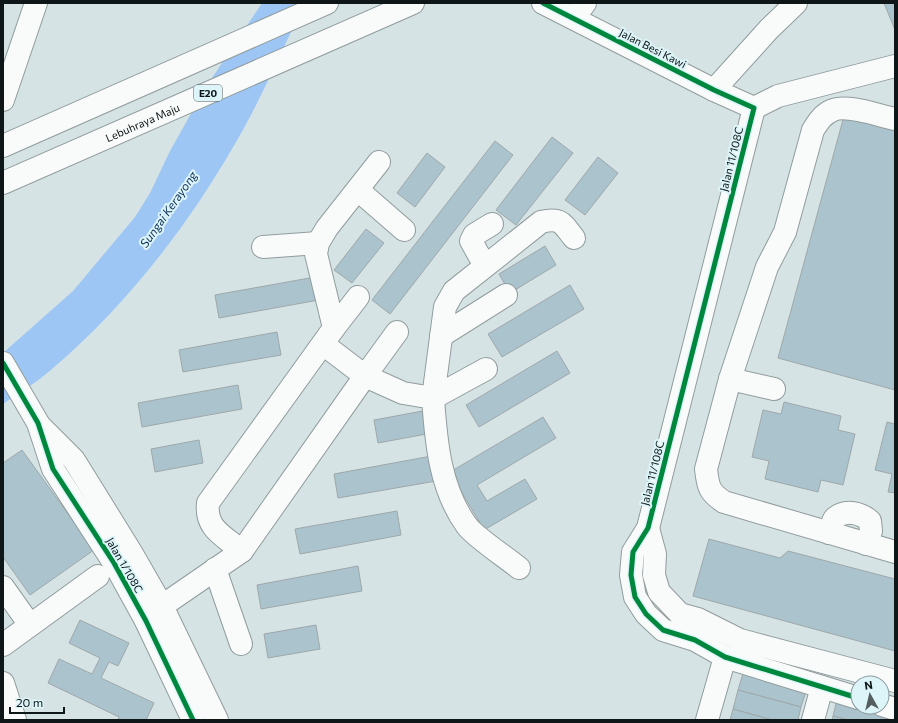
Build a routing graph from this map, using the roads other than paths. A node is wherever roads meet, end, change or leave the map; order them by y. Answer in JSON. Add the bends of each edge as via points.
{"nodes":[{"id":1,"x":36,"y":3,"type":"edge"},
{"id":2,"x":327,"y":3,"type":"edge"},
{"id":3,"x":413,"y":3,"type":"edge"},
{"id":4,"x":544,"y":3,"type":"edge"},
{"id":5,"x":796,"y":3,"type":"edge"},
{"id":6,"x":580,"y":11,"type":"edge"},
{"id":7,"x":895,"y":66,"type":"edge"},
{"id":8,"x":714,"y":90,"type":"junction"},
{"id":9,"x":3,"y":100,"type":"edge"},
{"id":10,"x":754,"y":108,"type":"junction"},
{"id":11,"x":895,"y":119,"type":"edge"},
{"id":12,"x":3,"y":146,"type":"edge"},
{"id":13,"x":379,"y":162,"type":"dead end"},
{"id":14,"x":3,"y":183,"type":"edge"},
{"id":15,"x":358,"y":190,"type":"junction"},
{"id":16,"x":492,"y":224,"type":"dead end"},
{"id":17,"x":404,"y":230,"type":"dead end"},
{"id":18,"x":574,"y":238,"type":"dead end"},
{"id":19,"x":318,"y":243,"type":"junction"},
{"id":20,"x":263,"y":247,"type":"dead end"},
{"id":21,"x":485,"y":266,"type":"junction"},
{"id":22,"x":506,"y":295,"type":"dead end"},
{"id":23,"x":358,"y":296,"type":"dead end"},
{"id":24,"x":398,"y":332,"type":"dead end"},
{"id":25,"x":328,"y":336,"type":"junction"},
{"id":26,"x":441,"y":336,"type":"junction"},
{"id":27,"x":3,"y":364,"type":"edge"},
{"id":28,"x":486,"y":369,"type":"dead end"},
{"id":29,"x":365,"y":376,"type":"junction"},
{"id":30,"x":730,"y":379,"type":"junction"},
{"id":31,"x":774,"y":389,"type":"dead end"},
{"id":32,"x":433,"y":398,"type":"junction"},
{"id":33,"x":35,"y":420,"type":"junction"},
{"id":34,"x":648,"y":528,"type":"junction"},
{"id":35,"x":242,"y":551,"type":"junction"},
{"id":36,"x":895,"y":552,"type":"edge"},
{"id":37,"x":519,"y":568,"type":"dead end"},
{"id":38,"x":216,"y":569,"type":"junction"},
{"id":39,"x":98,"y":576,"type":"dead end"},
{"id":40,"x":3,"y":587,"type":"edge"},
{"id":41,"x":162,"y":606,"type":"junction"},
{"id":42,"x":146,"y":622,"type":"junction"},
{"id":43,"x":30,"y":625,"type":"junction"},
{"id":44,"x":241,"y":644,"type":"dead end"},
{"id":45,"x":3,"y":645,"type":"edge"},
{"id":46,"x":725,"y":657,"type":"junction"},
{"id":47,"x":895,"y":681,"type":"edge"},
{"id":48,"x":3,"y":683,"type":"edge"},
{"id":49,"x":822,"y":687,"type":"junction"},
{"id":50,"x":850,"y":696,"type":"edge"},
{"id":51,"x":15,"y":720,"type":"edge"},
{"id":52,"x":193,"y":720,"type":"edge"},
{"id":53,"x":217,"y":720,"type":"edge"},
{"id":54,"x":707,"y":720,"type":"edge"},
{"id":55,"x":813,"y":720,"type":"edge"}],
"edges":[{"from":1,"to":9,"type":"main road"},
{"from":2,"to":12,"type":"main road"},
{"from":3,"to":14,"type":"main road","name":"Lebuhraya Maju","number":"E20"},
{"from":4,"to":6,"type":"main road","name":"Jalan Besi Kawi"},
{"from":5,"to":8,"type":"main road"},
{"from":6,"to":8,"type":"main road","name":"Jalan Besi Kawi"},
{"from":7,"to":10,"type":"main road","via":[[778,96]]},
{"from":8,"to":10,"type":"main road","name":"Jalan Besi Kawi"},
{"from":10,"to":34,"type":"main road","name":"Jalan 11/108C"},
{"from":11,"to":30,"type":"main road","via":[[852,109],[834,110],[822,117],[813,130],[785,232],[767,267]]},
{"from":13,"to":15,"type":"main road"},
{"from":15,"to":17,"type":"main road"},
{"from":15,"to":19,"type":"main road"},
{"from":16,"to":21,"type":"main road","via":[[474,235],[471,241]]},
{"from":18,"to":21,"type":"main road","via":[[561,221],[552,219],[541,222]]},
{"from":19,"to":20,"type":"main road"},
{"from":19,"to":25,"type":"main road","via":[[316,254]]},
{"from":21,"to":26,"type":"main road","via":[[454,290],[446,307]]},
{"from":22,"to":26,"type":"main road"},
{"from":23,"to":25,"type":"main road"},
{"from":24,"to":29,"type":"main road"},
{"from":25,"to":29,"type":"main road"},
{"from":25,"to":35,"type":"main road","via":[[208,503],[207,514],[210,523]]},
{"from":26,"to":32,"type":"main road"},
{"from":27,"to":33,"type":"main road"},
{"from":28,"to":32,"type":"main road"},
{"from":29,"to":32,"type":"main road","via":[[403,393]]},
{"from":29,"to":35,"type":"main road"},
{"from":30,"to":31,"type":"main road"},
{"from":30,"to":36,"type":"main road","via":[[706,469],[712,494],[724,502]]},
{"from":32,"to":37,"type":"main road","via":[[436,437],[448,493],[468,527]]},
{"from":33,"to":41,"type":"main road","name":"Jalan 1/108C","via":[[74,460]]},
{"from":33,"to":42,"type":"main road","name":"Jalan 1/108C","via":[[53,469],[114,563]]},
{"from":34,"to":46,"type":"main road","name":"Jalan 11/108C","via":[[632,552],[631,575],[636,597],[646,614],[663,630],[695,640]]},
{"from":34,"to":47,"type":"main road","name":"Jalan 11/108C","via":[[655,554],[654,576],[659,592],[680,614],[698,619],[740,640]]},
{"from":35,"to":38,"type":"main road"},
{"from":38,"to":41,"type":"main road"},
{"from":38,"to":44,"type":"main road"},
{"from":39,"to":43,"type":"main road"},
{"from":40,"to":43,"type":"main road"},
{"from":41,"to":42,"type":"main road"},
{"from":41,"to":53,"type":"main road","name":"Jalan 1/108C"},
{"from":42,"to":52,"type":"main road","name":"Jalan 1/108C"},
{"from":43,"to":45,"type":"main road"},
{"from":46,"to":49,"type":"main road","name":"Jalan 11/108C"},
{"from":46,"to":54,"type":"main road"},
{"from":48,"to":51,"type":"main road"},
{"from":49,"to":50,"type":"main road","name":"Jalan 11/108C"},
{"from":49,"to":55,"type":"main road"}]}
